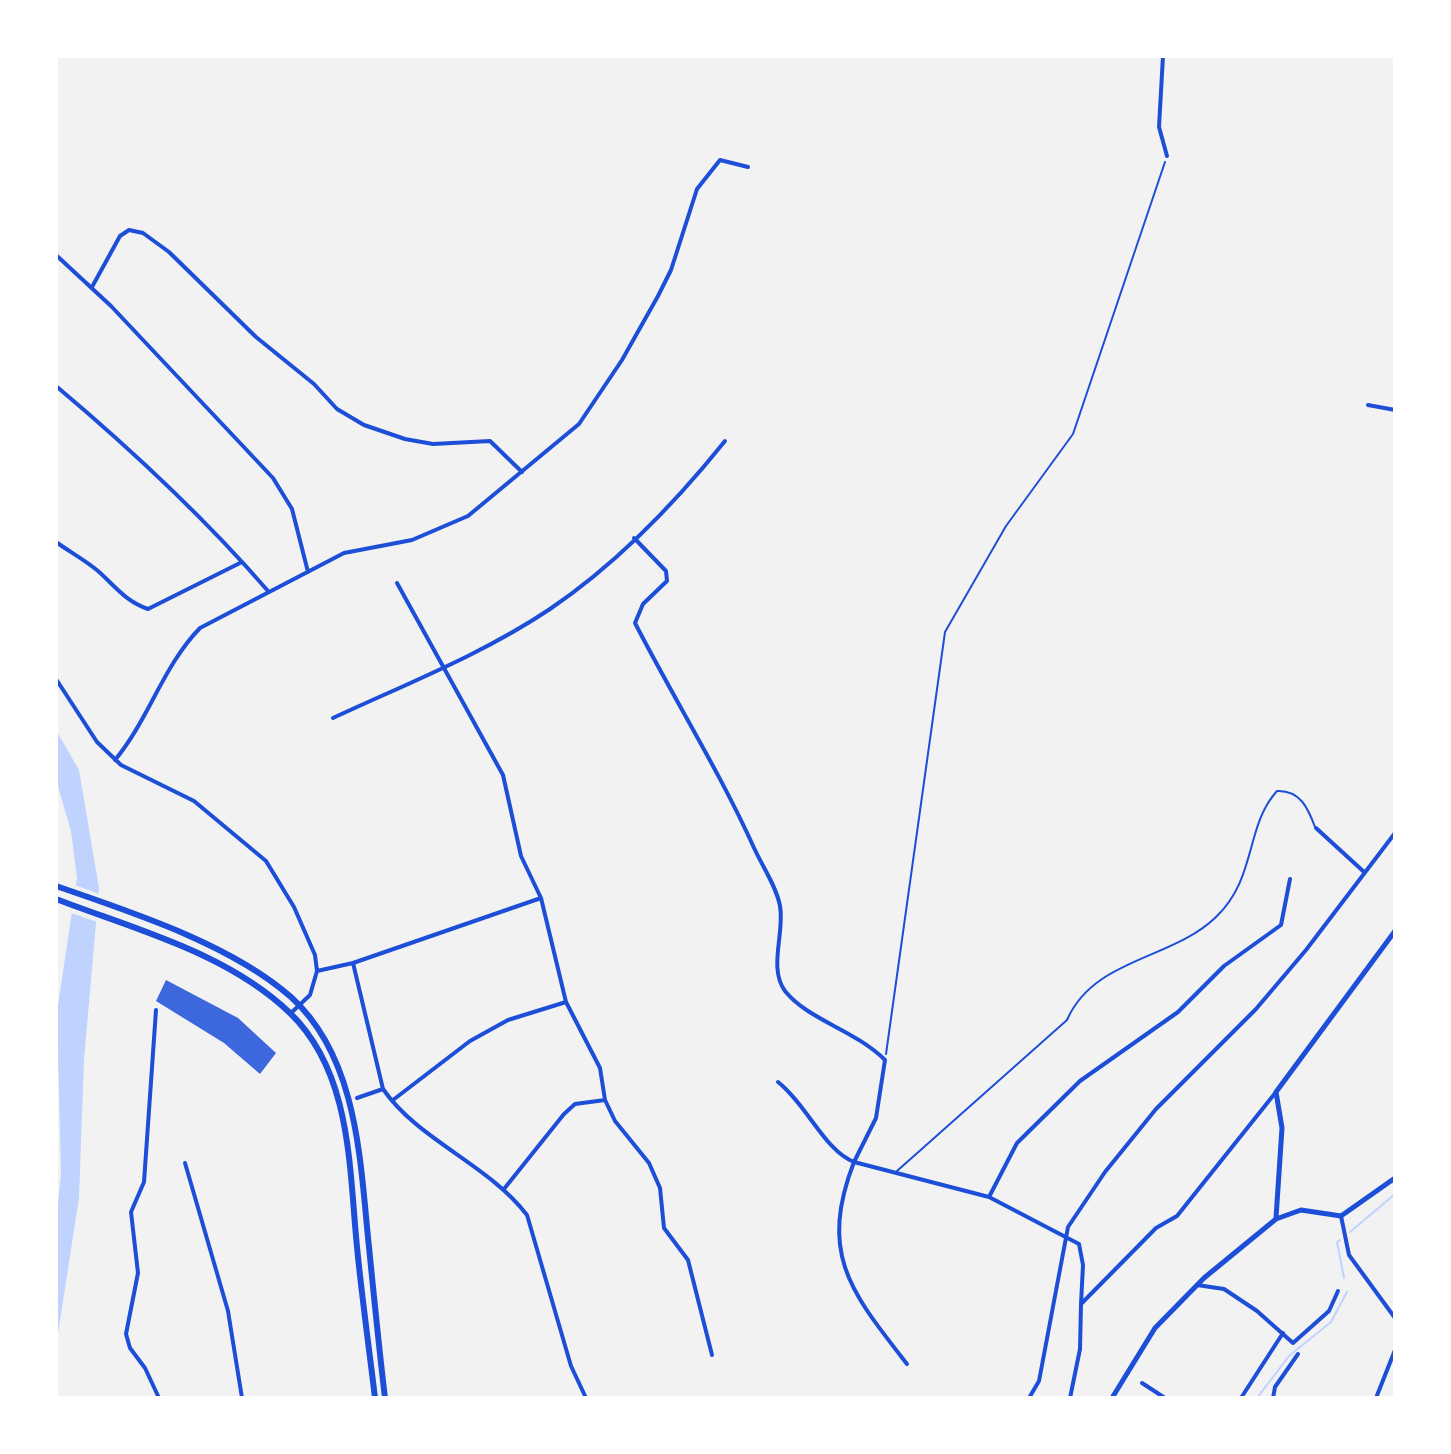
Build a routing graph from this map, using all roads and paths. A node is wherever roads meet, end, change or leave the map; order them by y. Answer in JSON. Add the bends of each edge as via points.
{"nodes":[{"id":1,"x":1163,"y":56,"type":"edge"},
{"id":2,"x":1167,"y":156,"type":"joint"},
{"id":3,"x":748,"y":167,"type":"dead end"},
{"id":4,"x":56,"y":255,"type":"edge"},
{"id":5,"x":92,"y":287,"type":"junction"},
{"id":6,"x":56,"y":386,"type":"edge"},
{"id":7,"x":1368,"y":405,"type":"dead end"},
{"id":8,"x":1395,"y":410,"type":"edge"},
{"id":9,"x":725,"y":441,"type":"dead end"},
{"id":10,"x":522,"y":472,"type":"junction"},
{"id":11,"x":634,"y":538,"type":"junction"},
{"id":12,"x":56,"y":542,"type":"edge"},
{"id":13,"x":242,"y":562,"type":"junction"},
{"id":14,"x":308,"y":572,"type":"junction"},
{"id":15,"x":397,"y":583,"type":"dead end"},
{"id":16,"x":268,"y":591,"type":"junction"},
{"id":17,"x":441,"y":667,"type":"junction"},
{"id":18,"x":56,"y":679,"type":"edge"},
{"id":19,"x":333,"y":718,"type":"dead end"},
{"id":20,"x":115,"y":760,"type":"junction"},
{"id":21,"x":1316,"y":828,"type":"joint"},
{"id":22,"x":1394,"y":836,"type":"edge"},
{"id":23,"x":1363,"y":871,"type":"junction"},
{"id":24,"x":1290,"y":879,"type":"dead end"},
{"id":25,"x":56,"y":886,"type":"edge"},
{"id":26,"x":541,"y":898,"type":"junction"},
{"id":27,"x":56,"y":899,"type":"edge"},
{"id":28,"x":1395,"y":931,"type":"edge"},
{"id":29,"x":353,"y":963,"type":"junction"},
{"id":30,"x":317,"y":971,"type":"junction"},
{"id":31,"x":566,"y":1002,"type":"junction"},
{"id":32,"x":300,"y":1006,"type":"junction"},
{"id":33,"x":156,"y":1010,"type":"dead end"},
{"id":34,"x":290,"y":1013,"type":"junction"},
{"id":35,"x":885,"y":1060,"type":"junction"},
{"id":36,"x":778,"y":1082,"type":"dead end"},
{"id":37,"x":383,"y":1089,"type":"junction"},
{"id":38,"x":1276,"y":1092,"type":"junction"},
{"id":39,"x":357,"y":1098,"type":"dead end"},
{"id":40,"x":605,"y":1100,"type":"junction"},
{"id":41,"x":392,"y":1101,"type":"junction"},
{"id":42,"x":854,"y":1162,"type":"junction"},
{"id":43,"x":185,"y":1163,"type":"dead end"},
{"id":44,"x":897,"y":1171,"type":"junction"},
{"id":45,"x":1395,"y":1178,"type":"edge"},
{"id":46,"x":503,"y":1189,"type":"junction"},
{"id":47,"x":989,"y":1197,"type":"junction"},
{"id":48,"x":1341,"y":1216,"type":"junction"},
{"id":49,"x":1276,"y":1219,"type":"junction"},
{"id":50,"x":1065,"y":1240,"type":"junction"},
{"id":51,"x":1196,"y":1285,"type":"junction"},
{"id":52,"x":1338,"y":1291,"type":"dead end"},
{"id":53,"x":1081,"y":1304,"type":"junction"},
{"id":54,"x":1395,"y":1318,"type":"edge"},
{"id":55,"x":1284,"y":1333,"type":"junction"},
{"id":56,"x":1395,"y":1350,"type":"edge"},
{"id":57,"x":1298,"y":1354,"type":"dead end"},
{"id":58,"x":712,"y":1355,"type":"dead end"},
{"id":59,"x":907,"y":1364,"type":"dead end"},
{"id":60,"x":1142,"y":1383,"type":"dead end"},
{"id":61,"x":159,"y":1398,"type":"edge"},
{"id":62,"x":242,"y":1398,"type":"edge"},
{"id":63,"x":375,"y":1398,"type":"edge"},
{"id":64,"x":385,"y":1398,"type":"edge"},
{"id":65,"x":586,"y":1398,"type":"edge"},
{"id":66,"x":1029,"y":1398,"type":"edge"},
{"id":67,"x":1070,"y":1398,"type":"edge"},
{"id":68,"x":1112,"y":1398,"type":"edge"},
{"id":69,"x":1165,"y":1398,"type":"edge"},
{"id":70,"x":1241,"y":1398,"type":"edge"},
{"id":71,"x":1273,"y":1398,"type":"edge"},
{"id":72,"x":1376,"y":1398,"type":"edge"}],
"edges":[{"from":1,"to":2,"type":"street","via":[[1159,127]]},
{"from":2,"to":35,"type":"path","via":[[1073,434],[1006,526],[945,632]]},
{"from":3,"to":10,"type":"street","via":[[720,160],[697,189],[671,270],[622,360],[579,424]]},
{"from":4,"to":5,"type":"street"},
{"from":5,"to":10,"type":"street","via":[[120,236],[129,230],[143,233],[337,409],[405,439],[433,444],[490,441]]},
{"from":5,"to":14,"type":"street","via":[[273,478],[292,509]]},
{"from":6,"to":13,"type":"street","via":[[154,471]]},
{"from":7,"to":8,"type":"street"},
{"from":9,"to":11,"type":"street"},
{"from":10,"to":14,"type":"street","via":[[468,516],[412,540],[344,553]]},
{"from":11,"to":17,"type":"street","via":[[549,610]]},
{"from":11,"to":35,"type":"street","via":[[666,571],[667,581],[643,604],[635,623],[732,799],[780,907],[777,954],[783,989],[807,1011],[854,1033]]},
{"from":12,"to":13,"type":"street","via":[[99,571],[133,604],[148,609]]},
{"from":13,"to":16,"type":"street"},
{"from":14,"to":16,"type":"street"},
{"from":15,"to":17,"type":"street"},
{"from":16,"to":20,"type":"street","via":[[200,628],[182,647],[131,741]]},
{"from":17,"to":19,"type":"street"},
{"from":17,"to":26,"type":"street","via":[[503,775],[521,856]]},
{"from":18,"to":20,"type":"street"},
{"from":20,"to":30,"type":"street","via":[[194,801],[259,853],[306,931]]},
{"from":21,"to":23,"type":"street"},
{"from":21,"to":44,"type":"lane","via":[[1306,804],[1277,791],[1237,893],[1217,916],[1201,930],[1082,992],[1067,1020]]},
{"from":22,"to":23,"type":"street"},
{"from":23,"to":50,"type":"street","via":[[1266,997],[1156,1109],[1105,1172],[1068,1227]]},
{"from":24,"to":47,"type":"street","via":[[1281,925],[1224,966],[1178,1012],[1080,1081],[1017,1143]]},
{"from":25,"to":32,"type":"main road","via":[[215,950],[278,986]]},
{"from":26,"to":29,"type":"street"},
{"from":26,"to":31,"type":"street"},
{"from":27,"to":34,"type":"main road","via":[[199,955]]},
{"from":28,"to":38,"type":"street"},
{"from":29,"to":30,"type":"street"},
{"from":29,"to":37,"type":"street"},
{"from":30,"to":32,"type":"street","via":[[310,995]]},
{"from":31,"to":40,"type":"street","via":[[600,1068]]},
{"from":31,"to":41,"type":"street","via":[[508,1020],[470,1041]]},
{"from":32,"to":34,"type":"street"},
{"from":32,"to":64,"type":"main road","via":[[333,1057],[352,1109]]},
{"from":33,"to":61,"type":"street","via":[[144,1182],[131,1212],[138,1273],[126,1334]]},
{"from":34,"to":63,"type":"main road","via":[[314,1044],[339,1102]]},
{"from":35,"to":42,"type":"street","via":[[876,1118]]},
{"from":36,"to":42,"type":"street","via":[[808,1111],[840,1156]]},
{"from":37,"to":39,"type":"street"},
{"from":37,"to":41,"type":"street"},
{"from":38,"to":49,"type":"street","via":[[1282,1128]]},
{"from":38,"to":53,"type":"street","via":[[1177,1216],[1156,1228]]},
{"from":40,"to":46,"type":"street","via":[[575,1104]]},
{"from":40,"to":58,"type":"street","via":[[660,1188],[664,1228],[688,1260]]},
{"from":41,"to":46,"type":"street"},
{"from":42,"to":44,"type":"street"},
{"from":42,"to":59,"type":"street","via":[[838,1210],[841,1258],[858,1300]]},
{"from":43,"to":62,"type":"street","via":[[228,1311]]},
{"from":44,"to":47,"type":"street"},
{"from":45,"to":48,"type":"street"},
{"from":46,"to":65,"type":"street","via":[[527,1215],[571,1366]]},
{"from":47,"to":50,"type":"street"},
{"from":48,"to":49,"type":"street","via":[[1301,1210]]},
{"from":48,"to":54,"type":"street","via":[[1349,1255]]},
{"from":49,"to":51,"type":"street"},
{"from":50,"to":53,"type":"street","via":[[1079,1244]]},
{"from":50,"to":66,"type":"street","via":[[1039,1381]]},
{"from":51,"to":55,"type":"street","via":[[1224,1289]]},
{"from":51,"to":68,"type":"street","via":[[1155,1328]]},
{"from":52,"to":55,"type":"street","via":[[1329,1311],[1293,1343]]},
{"from":53,"to":67,"type":"street","via":[[1080,1349]]},
{"from":55,"to":70,"type":"street"},
{"from":56,"to":72,"type":"street"},
{"from":57,"to":71,"type":"street"},
{"from":60,"to":69,"type":"street"}]}
